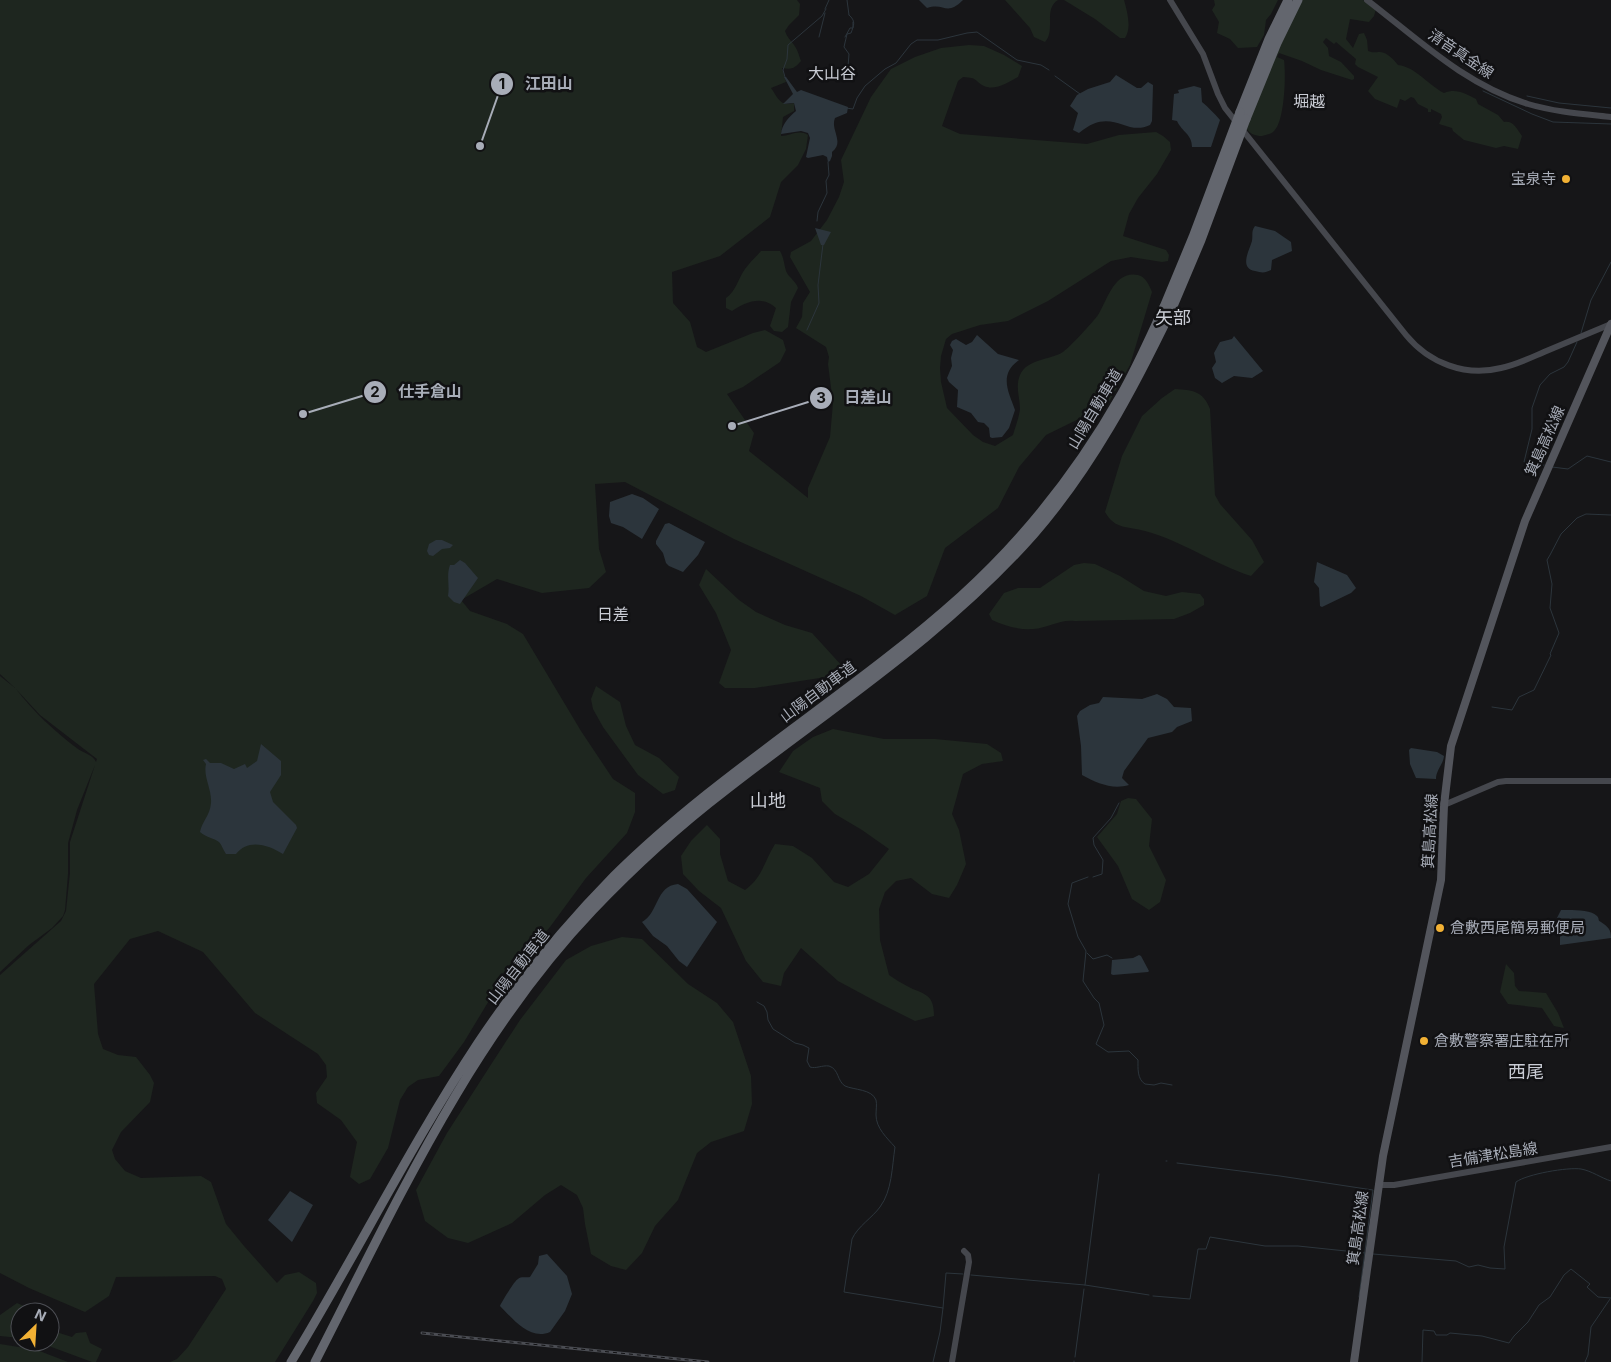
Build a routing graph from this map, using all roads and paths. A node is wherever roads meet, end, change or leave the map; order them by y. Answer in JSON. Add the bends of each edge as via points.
{"nodes":[{"id":1,"x":1170,"y":0,"type":"edge"},
{"id":2,"x":1288,"y":0,"type":"edge"},
{"id":3,"x":1298,"y":0,"type":"edge"},
{"id":4,"x":1367,"y":0,"type":"edge"},
{"id":5,"x":1243,"y":115,"type":"junction"},
{"id":6,"x":1611,"y":117,"type":"edge"},
{"id":7,"x":1168,"y":309,"type":"junction"},
{"id":8,"x":1611,"y":324,"type":"edge"},
{"id":9,"x":1611,"y":781,"type":"edge"},
{"id":10,"x":1444,"y":805,"type":"junction"},
{"id":11,"x":1611,"y":1148,"type":"edge"},
{"id":12,"x":1378,"y":1185,"type":"junction"},
{"id":13,"x":964,"y":1251,"type":"dead end"},
{"id":14,"x":291,"y":1362,"type":"edge"},
{"id":15,"x":315,"y":1362,"type":"edge"},
{"id":16,"x":952,"y":1362,"type":"edge"},
{"id":17,"x":1354,"y":1362,"type":"edge"}],
"edges":[{"from":1,"to":8,"type":"street","via":[[1203,54],[1221,101],[1233,119],[1423,352],[1458,368],[1494,370]]},
{"from":2,"to":5,"type":"highway","name":"山陽自動車道","via":[[1269,40]]},
{"from":3,"to":5,"type":"highway","name":"山陽自動車道"},
{"from":4,"to":6,"type":"street","name":"清音真金線","via":[[1453,67],[1491,89],[1544,108]]},
{"from":5,"to":7,"type":"highway","name":"山陽自動車道","bridge":true,"via":[[1201,240]]},
{"from":7,"to":14,"type":"highway","name":"山陽自動車道","via":[[1091,444],[1048,504],[998,560],[919,632],[668,827],[615,875],[545,953],[458,1074]]},
{"from":7,"to":15,"type":"highway","name":"山陽自動車道","via":[[1128,398],[1098,448],[1054,509],[1005,564],[930,634],[673,833],[590,913],[552,958],[487,1045],[444,1115]]},
{"from":8,"to":10,"type":"main road","name":"箕島高松線","via":[[1525,521],[1451,746]]},
{"from":9,"to":10,"type":"street","via":[[1498,782]]},
{"from":10,"to":12,"type":"main road","name":"箕島高松線","via":[[1440,880]]},
{"from":11,"to":12,"type":"street","name":"吉備津松島線","via":[[1394,1185]]},
{"from":12,"to":17,"type":"main road","name":"箕島高松線"},
{"from":13,"to":16,"type":"street","via":[[969,1262]]}]}
